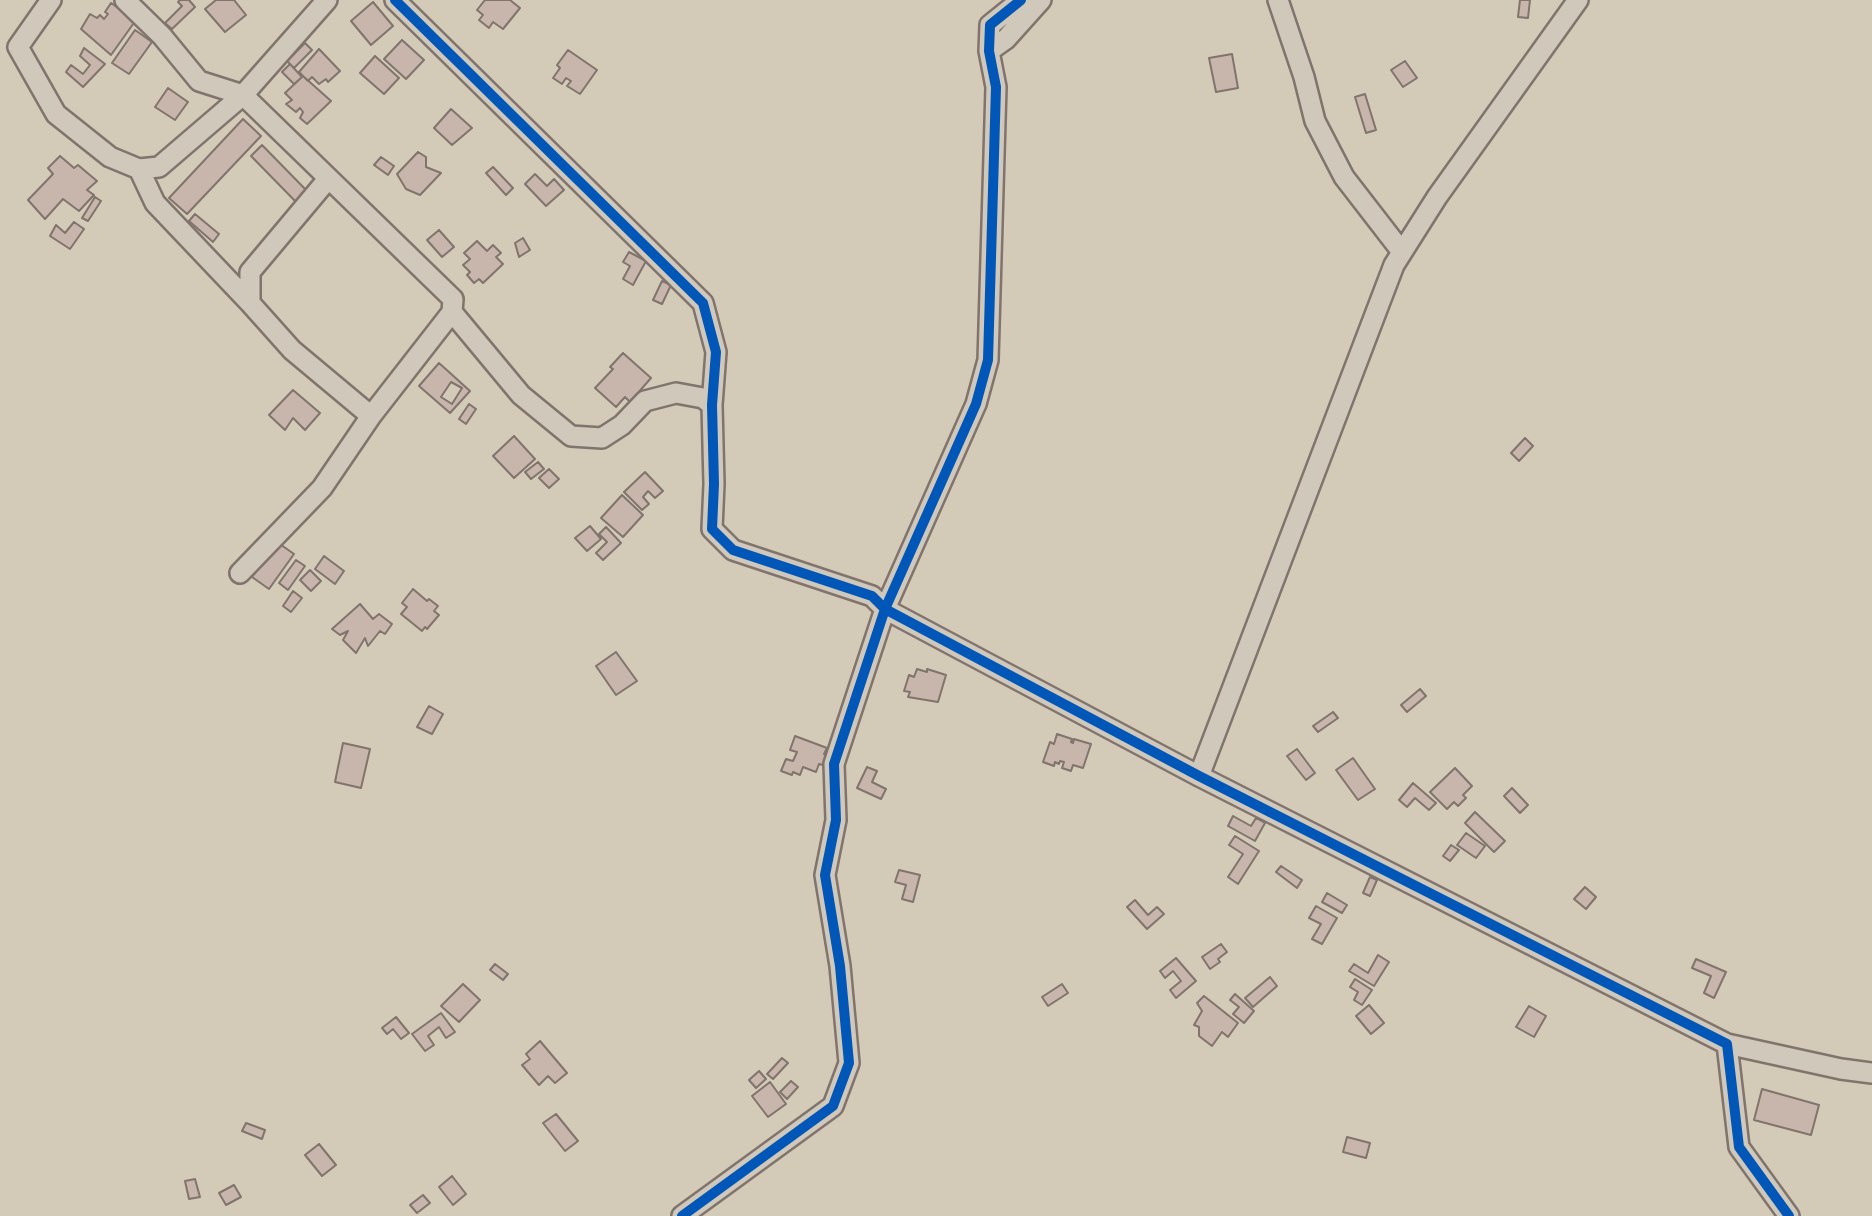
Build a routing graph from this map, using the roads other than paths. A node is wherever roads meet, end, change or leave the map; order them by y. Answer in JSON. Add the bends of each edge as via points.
{"nodes":[{"id":1,"x":51,"y":0,"type":"edge"},
{"id":2,"x":125,"y":0,"type":"edge"},
{"id":3,"x":327,"y":0,"type":"edge"},
{"id":4,"x":395,"y":0,"type":"edge"},
{"id":5,"x":1021,"y":0,"type":"edge"},
{"id":6,"x":1041,"y":0,"type":"edge"},
{"id":7,"x":1278,"y":0,"type":"edge"},
{"id":8,"x":1578,"y":0,"type":"edge"},
{"id":9,"x":989,"y":51,"type":"junction"},
{"id":10,"x":243,"y":95,"type":"junction"},
{"id":11,"x":139,"y":169,"type":"junction"},
{"id":12,"x":328,"y":179,"type":"junction"},
{"id":13,"x":1402,"y":252,"type":"junction"},
{"id":14,"x":250,"y":303,"type":"junction"},
{"id":15,"x":452,"y":312,"type":"junction"},
{"id":16,"x":712,"y":405,"type":"junction"},
{"id":17,"x":371,"y":416,"type":"junction"},
{"id":18,"x":240,"y":573,"type":"dead end"},
{"id":19,"x":885,"y":609,"type":"junction"},
{"id":20,"x":1199,"y":776,"type":"junction"},
{"id":21,"x":1727,"y":1044,"type":"junction"},
{"id":22,"x":1872,"y":1073,"type":"edge"},
{"id":23,"x":682,"y":1216,"type":"edge"},
{"id":24,"x":1789,"y":1216,"type":"edge"}],
"edges":[{"from":1,"to":11,"type":"street","via":[[18,47],[56,114],[110,157]]},
{"from":2,"to":10,"type":"street","via":[[199,80]]},
{"from":3,"to":10,"type":"street"},
{"from":4,"to":16,"type":"street","via":[[703,303],[716,352]]},
{"from":5,"to":9,"type":"street","via":[[990,25]]},
{"from":6,"to":9,"type":"street"},
{"from":7,"to":13,"type":"street","via":[[1315,121],[1344,177]]},
{"from":8,"to":13,"type":"street"},
{"from":9,"to":19,"type":"street","via":[[996,86],[988,360],[976,404]]},
{"from":10,"to":11,"type":"street","via":[[159,167]]},
{"from":10,"to":12,"type":"street"},
{"from":11,"to":14,"type":"street","via":[[155,203]]},
{"from":12,"to":14,"type":"street","via":[[250,272]]},
{"from":12,"to":15,"type":"street","via":[[453,299]]},
{"from":13,"to":20,"type":"street"},
{"from":14,"to":17,"type":"street","via":[[292,350]]},
{"from":15,"to":16,"type":"street","via":[[521,395],[571,436],[603,438],[645,401],[676,393],[703,398]]},
{"from":15,"to":17,"type":"street"},
{"from":16,"to":19,"type":"street","via":[[712,529],[733,550],[872,596]]},
{"from":17,"to":18,"type":"street","via":[[322,488]]},
{"from":19,"to":20,"type":"street"},
{"from":19,"to":23,"type":"street","via":[[834,764],[836,820],[825,875],[849,1063],[834,1106]]},
{"from":20,"to":21,"type":"street"},
{"from":21,"to":22,"type":"street"},
{"from":21,"to":24,"type":"street","via":[[1739,1147]]}]}
